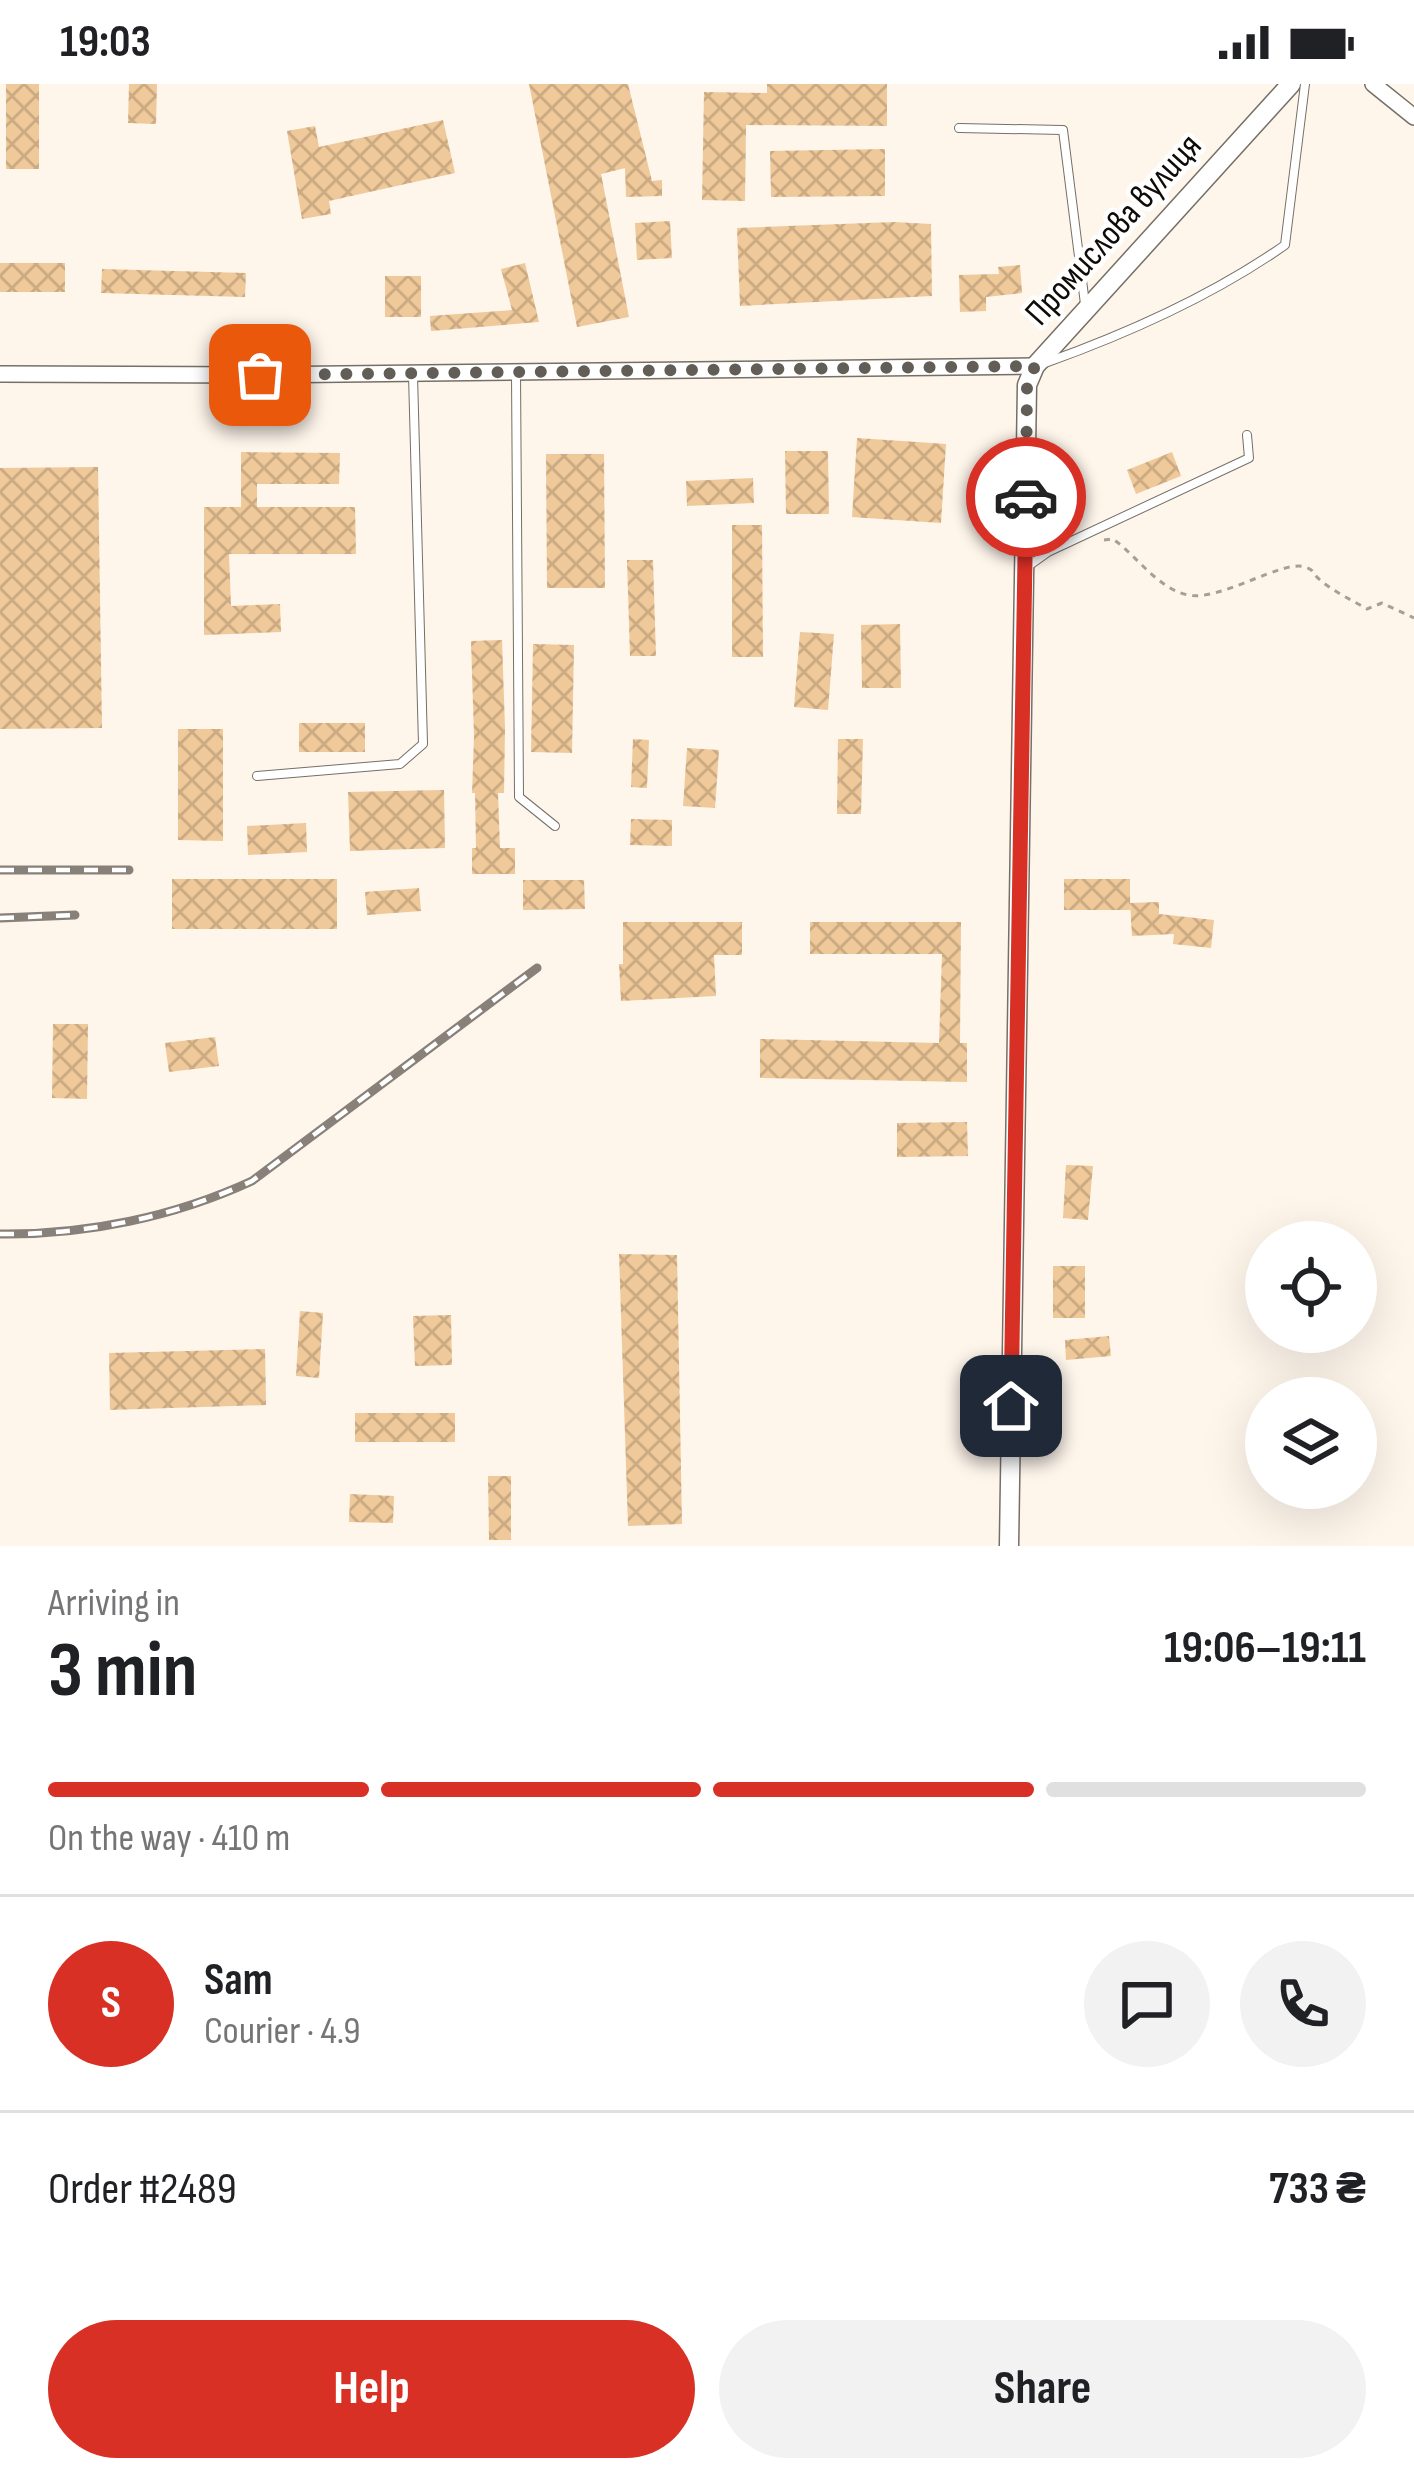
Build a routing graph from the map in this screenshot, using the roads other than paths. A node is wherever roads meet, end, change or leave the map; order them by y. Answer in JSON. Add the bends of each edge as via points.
{"nodes":[{"id":1,"x":1291,"y":84,"type":"edge"},
{"id":2,"x":1305,"y":84,"type":"edge"},
{"id":3,"x":1373,"y":84,"type":"edge"},
{"id":4,"x":1414,"y":117,"type":"edge"},
{"id":5,"x":959,"y":128,"type":"dead end"},
{"id":6,"x":1086,"y":312,"type":"junction"},
{"id":7,"x":1035,"y":366,"type":"junction"},
{"id":8,"x":516,"y":372,"type":"junction"},
{"id":9,"x":0,"y":374,"type":"edge"},
{"id":10,"x":413,"y":374,"type":"junction"},
{"id":11,"x":1247,"y":435,"type":"dead end"},
{"id":12,"x":1026,"y":567,"type":"junction"},
{"id":13,"x":257,"y":776,"type":"dead end"},
{"id":14,"x":555,"y":826,"type":"dead end"},
{"id":15,"x":1009,"y":1546,"type":"edge"}],
"edges":[{"from":1,"to":6,"type":"street","name":"Промислова вулиця"},
{"from":2,"to":7,"type":"lane","via":[[1285,245],[1234,280]]},
{"from":3,"to":4,"type":"street"},
{"from":5,"to":6,"type":"lane","via":[[1063,130]]},
{"from":6,"to":7,"type":"street","name":"Промислова вулиця"},
{"from":7,"to":8,"type":"street"},
{"from":7,"to":12,"type":"street","via":[[1026,398]]},
{"from":8,"to":10,"type":"street"},
{"from":8,"to":14,"type":"lane","via":[[519,797]]},
{"from":9,"to":10,"type":"street"},
{"from":10,"to":13,"type":"lane","via":[[423,744],[400,764]]},
{"from":11,"to":12,"type":"lane","via":[[1249,458]]},
{"from":12,"to":15,"type":"street"}]}
